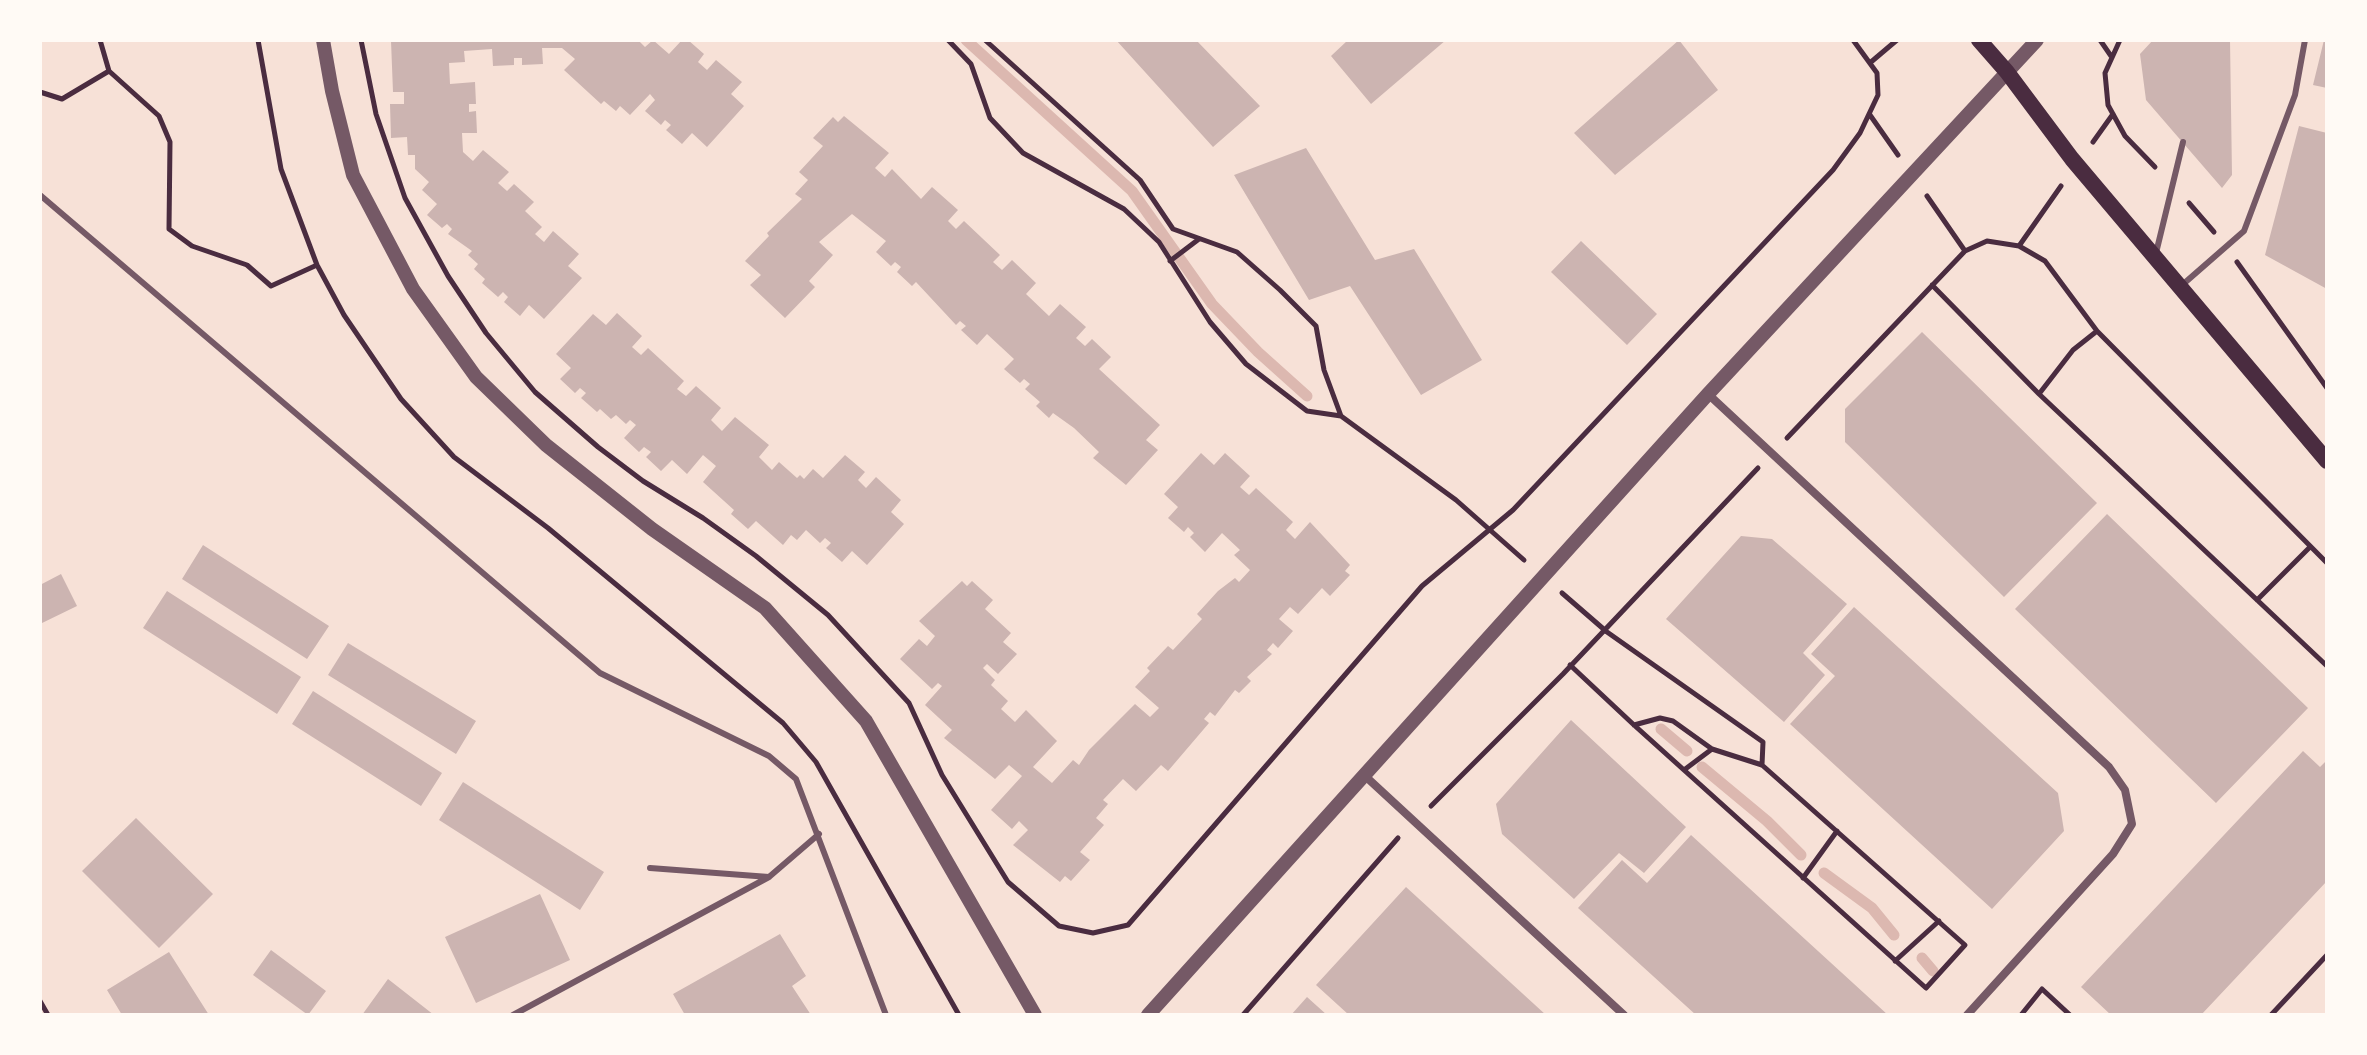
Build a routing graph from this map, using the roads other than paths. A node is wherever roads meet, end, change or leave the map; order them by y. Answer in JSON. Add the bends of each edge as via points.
{"nodes":[{"id":1,"x":323,"y":40,"type":"edge"},
{"id":2,"x":1979,"y":40,"type":"edge"},
{"id":3,"x":2037,"y":40,"type":"edge"},
{"id":4,"x":2305,"y":40,"type":"edge"},
{"id":5,"x":2007,"y":72,"type":"junction"},
{"id":6,"x":2183,"y":142,"type":"dead end"},
{"id":7,"x":40,"y":195,"type":"edge"},
{"id":8,"x":2155,"y":257,"type":"junction"},
{"id":9,"x":2181,"y":286,"type":"junction"},
{"id":10,"x":1708,"y":394,"type":"junction"},
{"id":11,"x":2327,"y":461,"type":"edge"},
{"id":12,"x":1364,"y":775,"type":"junction"},
{"id":13,"x":819,"y":834,"type":"junction"},
{"id":14,"x":650,"y":868,"type":"dead end"},
{"id":15,"x":769,"y":877,"type":"junction"},
{"id":16,"x":513,"y":1015,"type":"edge"},
{"id":17,"x":886,"y":1015,"type":"edge"},
{"id":18,"x":1035,"y":1015,"type":"edge"},
{"id":19,"x":1148,"y":1015,"type":"edge"},
{"id":20,"x":1624,"y":1015,"type":"edge"},
{"id":21,"x":1967,"y":1015,"type":"edge"}],
"edges":[{"from":1,"to":18,"type":"street","via":[[353,175],[413,289],[476,377],[546,445],[652,529],[765,608],[866,721]]},
{"from":2,"to":5,"type":"main road"},
{"from":3,"to":5,"type":"street"},
{"from":4,"to":9,"type":"lane","via":[[2295,95],[2244,231]]},
{"from":5,"to":8,"type":"main road"},
{"from":5,"to":10,"type":"street"},
{"from":6,"to":8,"type":"lane"},
{"from":7,"to":13,"type":"lane","via":[[600,673],[769,756],[796,779]]},
{"from":8,"to":9,"type":"main road"},
{"from":9,"to":11,"type":"main road"},
{"from":10,"to":12,"type":"street"},
{"from":10,"to":21,"type":"street","via":[[2109,767],[2125,790],[2132,824],[2113,854]]},
{"from":12,"to":19,"type":"street"},
{"from":12,"to":20,"type":"street"},
{"from":13,"to":15,"type":"lane"},
{"from":13,"to":17,"type":"lane"},
{"from":14,"to":15,"type":"lane"},
{"from":15,"to":16,"type":"lane"}]}
